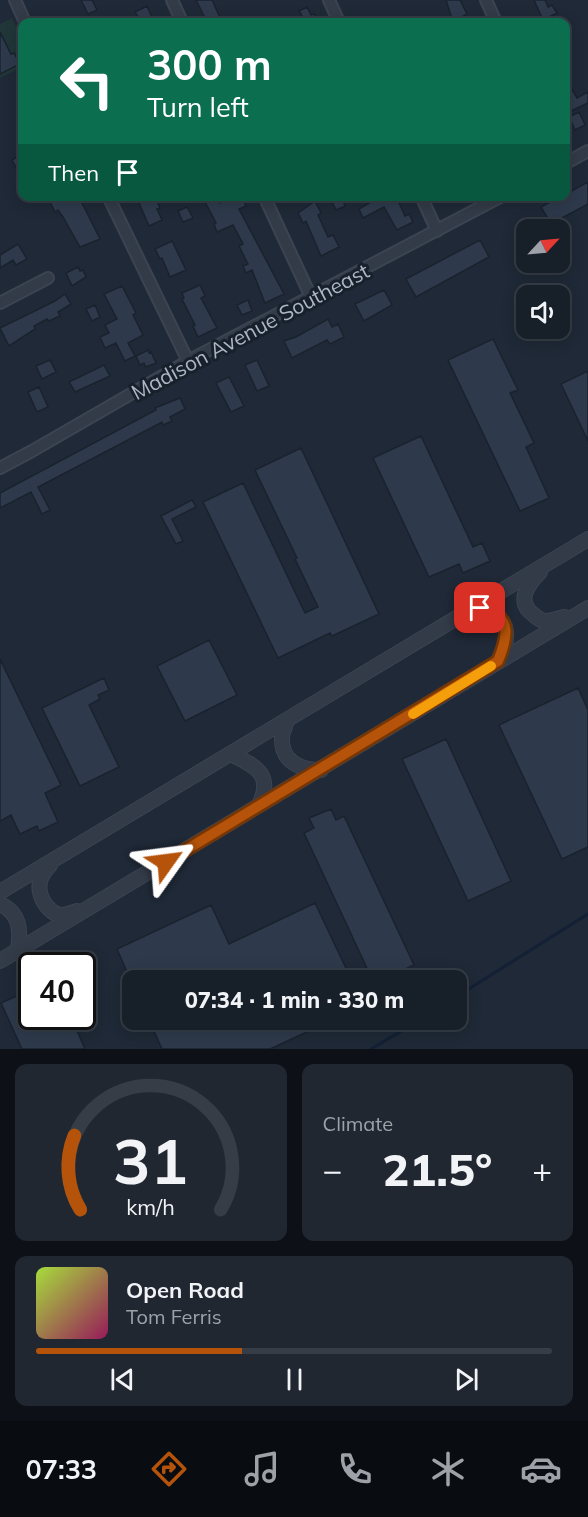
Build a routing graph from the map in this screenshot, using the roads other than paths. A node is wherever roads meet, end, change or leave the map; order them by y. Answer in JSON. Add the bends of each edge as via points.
{"nodes":[{"id":1,"x":15,"y":0,"type":"edge"},
{"id":2,"x":172,"y":0,"type":"edge"},
{"id":3,"x":329,"y":0,"type":"edge"},
{"id":4,"x":486,"y":0,"type":"edge"},
{"id":5,"x":24,"y":18,"type":"edge"},
{"id":6,"x":180,"y":18,"type":"edge"},
{"id":7,"x":337,"y":18,"type":"edge"},
{"id":8,"x":494,"y":18,"type":"edge"},
{"id":9,"x":588,"y":151,"type":"edge"},
{"id":10,"x":570,"y":161,"type":"edge"},
{"id":11,"x":110,"y":201,"type":"edge"},
{"id":12,"x":266,"y":201,"type":"edge"},
{"id":13,"x":423,"y":201,"type":"edge"},
{"id":14,"x":493,"y":201,"type":"edge"},
{"id":15,"x":437,"y":231,"type":"junction"},
{"id":16,"x":48,"y":278,"type":"dead end"},
{"id":17,"x":311,"y":297,"type":"junction"},
{"id":18,"x":0,"y":303,"type":"edge"},
{"id":19,"x":188,"y":361,"type":"junction"},
{"id":20,"x":0,"y":468,"type":"edge"},
{"id":21,"x":588,"y":539,"type":"edge"},
{"id":22,"x":547,"y":563,"type":"junction"},
{"id":23,"x":583,"y":611,"type":"edge"},
{"id":24,"x":466,"y":612,"type":"junction"},
{"id":25,"x":498,"y":661,"type":"junction"},
{"id":26,"x":287,"y":720,"type":"junction"},
{"id":27,"x":231,"y":754,"type":"junction"},
{"id":28,"x":321,"y":770,"type":"junction"},
{"id":29,"x":259,"y":805,"type":"junction"},
{"id":30,"x":52,"y":860,"type":"junction"},
{"id":31,"x":0,"y":892,"type":"edge"},
{"id":32,"x":0,"y":904,"type":"edge"},
{"id":33,"x":91,"y":907,"type":"junction"},
{"id":34,"x":18,"y":950,"type":"junction"},
{"id":35,"x":0,"y":961,"type":"edge"}],
"edges":[{"from":1,"to":5,"type":"street"},
{"from":2,"to":6,"type":"street"},
{"from":3,"to":7,"type":"street"},
{"from":4,"to":8,"type":"street"},
{"from":9,"to":10,"type":"street"},
{"from":11,"to":19,"type":"street"},
{"from":12,"to":17,"type":"street"},
{"from":13,"to":15,"type":"street"},
{"from":14,"to":15,"type":"street","name":"Madison Avenue Southeast"},
{"from":15,"to":17,"type":"street","name":"Madison Avenue Southeast"},
{"from":16,"to":18,"type":"street"},
{"from":17,"to":19,"type":"street","name":"Madison Avenue Southeast"},
{"from":19,"to":20,"type":"street","name":"Madison Avenue Southeast"},
{"from":21,"to":22,"type":"street"},
{"from":22,"to":23,"type":"street","via":[[525,592],[524,602],[530,612],[547,621]]},
{"from":22,"to":24,"type":"street"},
{"from":23,"to":25,"type":"street"},
{"from":24,"to":25,"type":"street","via":[[480,608],[501,620],[507,641]]},
{"from":24,"to":26,"type":"street"},
{"from":25,"to":28,"type":"street"},
{"from":26,"to":27,"type":"street"},
{"from":26,"to":28,"type":"street","via":[[282,739],[290,762],[308,770]]},
{"from":27,"to":29,"type":"street","via":[[255,765],[259,772],[264,795]]},
{"from":27,"to":30,"type":"street"},
{"from":28,"to":29,"type":"street"},
{"from":29,"to":33,"type":"street"},
{"from":30,"to":31,"type":"street"},
{"from":30,"to":33,"type":"street","via":[[39,889],[48,908],[62,915]]},
{"from":32,"to":34,"type":"street","via":[[18,922]]},
{"from":33,"to":34,"type":"street"},
{"from":34,"to":35,"type":"street"}]}
